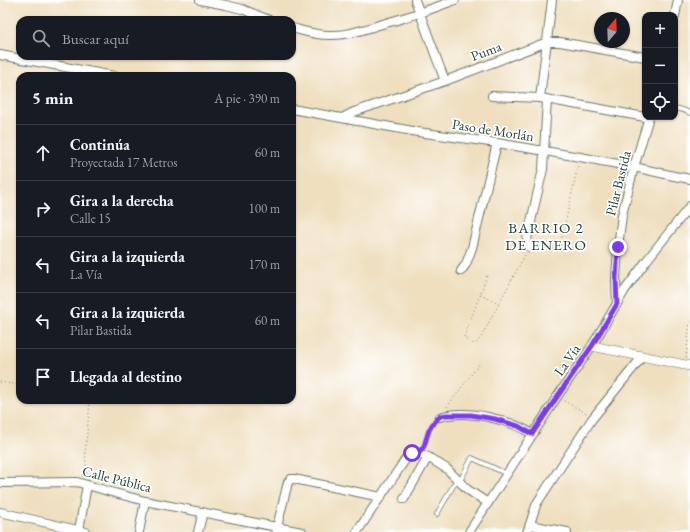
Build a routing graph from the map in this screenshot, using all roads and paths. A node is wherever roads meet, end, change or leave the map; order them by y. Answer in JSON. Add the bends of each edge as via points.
{"nodes":[{"id":1,"x":200,"y":0,"type":"edge"},
{"id":2,"x":415,"y":0,"type":"edge"},
{"id":3,"x":455,"y":0,"type":"edge"},
{"id":4,"x":552,"y":0,"type":"edge"},
{"id":5,"x":678,"y":0,"type":"edge"},
{"id":6,"x":676,"y":12,"type":"edge"},
{"id":7,"x":420,"y":13,"type":"junction"},
{"id":8,"x":258,"y":16,"type":"edge"},
{"id":9,"x":296,"y":29,"type":"edge"},
{"id":10,"x":547,"y":42,"type":"junction"},
{"id":11,"x":0,"y":55,"type":"edge"},
{"id":12,"x":642,"y":56,"type":"edge"},
{"id":13,"x":16,"y":58,"type":"edge"},
{"id":14,"x":27,"y":60,"type":"edge"},
{"id":15,"x":92,"y":72,"type":"edge"},
{"id":16,"x":445,"y":81,"type":"junction"},
{"id":17,"x":492,"y":96,"type":"dead end"},
{"id":18,"x":544,"y":99,"type":"junction"},
{"id":19,"x":678,"y":109,"type":"edge"},
{"id":20,"x":296,"y":110,"type":"edge"},
{"id":21,"x":690,"y":113,"type":"edge"},
{"id":22,"x":642,"y":116,"type":"edge"},
{"id":23,"x":342,"y":118,"type":"junction"},
{"id":24,"x":646,"y":120,"type":"edge"},
{"id":25,"x":497,"y":143,"type":"junction"},
{"id":26,"x":544,"y":151,"type":"junction"},
{"id":27,"x":580,"y":157,"type":"junction"},
{"id":28,"x":634,"y":167,"type":"junction"},
{"id":29,"x":690,"y":179,"type":"edge"},
{"id":30,"x":690,"y":206,"type":"edge"},
{"id":31,"x":529,"y":247,"type":"junction"},
{"id":32,"x":461,"y":271,"type":"dead end"},
{"id":33,"x":487,"y":276,"type":"dead end"},
{"id":34,"x":480,"y":295,"type":"junction"},
{"id":35,"x":499,"y":303,"type":"junction"},
{"id":36,"x":617,"y":304,"type":"junction"},
{"id":37,"x":690,"y":321,"type":"edge"},
{"id":38,"x":592,"y":346,"type":"junction"},
{"id":39,"x":642,"y":357,"type":"junction"},
{"id":40,"x":480,"y":363,"type":"dead end"},
{"id":41,"x":688,"y":365,"type":"edge"},
{"id":42,"x":0,"y":382,"type":"edge"},
{"id":43,"x":16,"y":384,"type":"edge"},
{"id":44,"x":557,"y":397,"type":"junction"},
{"id":45,"x":90,"y":404,"type":"edge"},
{"id":46,"x":440,"y":416,"type":"junction"},
{"id":47,"x":592,"y":419,"type":"junction"},
{"id":48,"x":532,"y":434,"type":"junction"},
{"id":49,"x":419,"y":453,"type":"junction"},
{"id":50,"x":428,"y":457,"type":"junction"},
{"id":51,"x":507,"y":474,"type":"junction"},
{"id":52,"x":458,"y":480,"type":"junction"},
{"id":53,"x":0,"y":483,"type":"edge"},
{"id":54,"x":88,"y":485,"type":"junction"},
{"id":55,"x":380,"y":497,"type":"junction"},
{"id":56,"x":404,"y":499,"type":"dead end"},
{"id":57,"x":146,"y":501,"type":"junction"},
{"id":58,"x":488,"y":503,"type":"junction"},
{"id":59,"x":0,"y":512,"type":"edge"},
{"id":60,"x":203,"y":512,"type":"junction"},
{"id":61,"x":437,"y":514,"type":"dead end"},
{"id":62,"x":277,"y":529,"type":"edge"},
{"id":63,"x":528,"y":529,"type":"edge"},
{"id":64,"x":82,"y":531,"type":"edge"},
{"id":65,"x":139,"y":532,"type":"edge"},
{"id":66,"x":198,"y":532,"type":"edge"},
{"id":67,"x":302,"y":532,"type":"edge"},
{"id":68,"x":357,"y":532,"type":"edge"},
{"id":69,"x":469,"y":532,"type":"edge"},
{"id":70,"x":567,"y":532,"type":"edge"}],
"edges":[{"from":1,"to":8,"type":"street","via":[[237,8]]},
{"from":2,"to":7,"type":"street"},
{"from":3,"to":7,"type":"street"},
{"from":4,"to":10,"type":"street"},
{"from":5,"to":6,"type":"street"},
{"from":7,"to":9,"type":"street","via":[[345,34],[320,35]]},
{"from":7,"to":16,"type":"street"},
{"from":10,"to":12,"type":"street","name":"Puma"},
{"from":10,"to":16,"type":"street","name":"Puma"},
{"from":10,"to":18,"type":"street"},
{"from":11,"to":13,"type":"street"},
{"from":14,"to":15,"type":"street"},
{"from":16,"to":23,"type":"street","name":"Puma"},
{"from":17,"to":18,"type":"street"},
{"from":18,"to":22,"type":"street"},
{"from":18,"to":26,"type":"street"},
{"from":19,"to":21,"type":"lane"},
{"from":20,"to":23,"type":"street","name":"Paso de Morlán"},
{"from":23,"to":25,"type":"street","name":"Paso de Morlán"},
{"from":24,"to":28,"type":"street","name":"Pilar Bastida"},
{"from":25,"to":26,"type":"street","name":"Paso de Morlán"},
{"from":25,"to":32,"type":"street","via":[[472,248]]},
{"from":26,"to":27,"type":"street","name":"Paso de Morlán"},
{"from":26,"to":31,"type":"street","via":[[543,169],[527,239]]},
{"from":27,"to":28,"type":"street","name":"Paso de Morlán"},
{"from":27,"to":31,"type":"path","via":[[559,250]]},
{"from":28,"to":29,"type":"street","name":"Paso de Morlán"},
{"from":28,"to":36,"type":"street","name":"Pilar Bastida","via":[[620,228]]},
{"from":30,"to":36,"type":"street","name":"La Vía","via":[[647,260]]},
{"from":31,"to":35,"type":"path"},
{"from":33,"to":34,"type":"path"},
{"from":34,"to":35,"type":"path"},
{"from":34,"to":35,"type":"path","via":[[464,337],[469,342],[475,344],[480,339]]},
{"from":36,"to":38,"type":"street","name":"La Vía"},
{"from":37,"to":41,"type":"path"},
{"from":38,"to":39,"type":"street"},
{"from":38,"to":44,"type":"street","name":"La Vía"},
{"from":39,"to":41,"type":"street"},
{"from":39,"to":47,"type":"street"},
{"from":40,"to":46,"type":"path"},
{"from":42,"to":43,"type":"path"},
{"from":44,"to":47,"type":"path"},
{"from":44,"to":48,"type":"street","name":"La Vía"},
{"from":45,"to":54,"type":"path","via":[[85,454]]},
{"from":46,"to":48,"type":"street","via":[[480,416],[523,428]]},
{"from":46,"to":49,"type":"path","via":[[429,430]]},
{"from":47,"to":63,"type":"street","via":[[537,503]]},
{"from":48,"to":51,"type":"street","name":"La Vía"},
{"from":49,"to":50,"type":"street"},
{"from":49,"to":55,"type":"street","via":[[412,453],[407,457]]},
{"from":50,"to":52,"type":"street","via":[[447,469]]},
{"from":50,"to":56,"type":"street"},
{"from":51,"to":52,"type":"lane","via":[[472,458]]},
{"from":51,"to":58,"type":"street","name":"La Vía"},
{"from":52,"to":58,"type":"street"},
{"from":52,"to":61,"type":"lane"},
{"from":53,"to":54,"type":"street","name":"Calle Pública","via":[[69,481]]},
{"from":54,"to":57,"type":"street","name":"Calle Pública"},
{"from":54,"to":64,"type":"street"},
{"from":55,"to":62,"type":"street","via":[[292,478],[288,482]]},
{"from":55,"to":68,"type":"street"},
{"from":57,"to":60,"type":"street","name":"Calle Pública"},
{"from":57,"to":65,"type":"street"},
{"from":58,"to":69,"type":"street","name":"La Vía"},
{"from":59,"to":64,"type":"street"},
{"from":60,"to":62,"type":"street","name":"Calle Pública"},
{"from":60,"to":66,"type":"street"},
{"from":62,"to":67,"type":"street","name":"Calle Pública"},
{"from":63,"to":70,"type":"street"}]}
